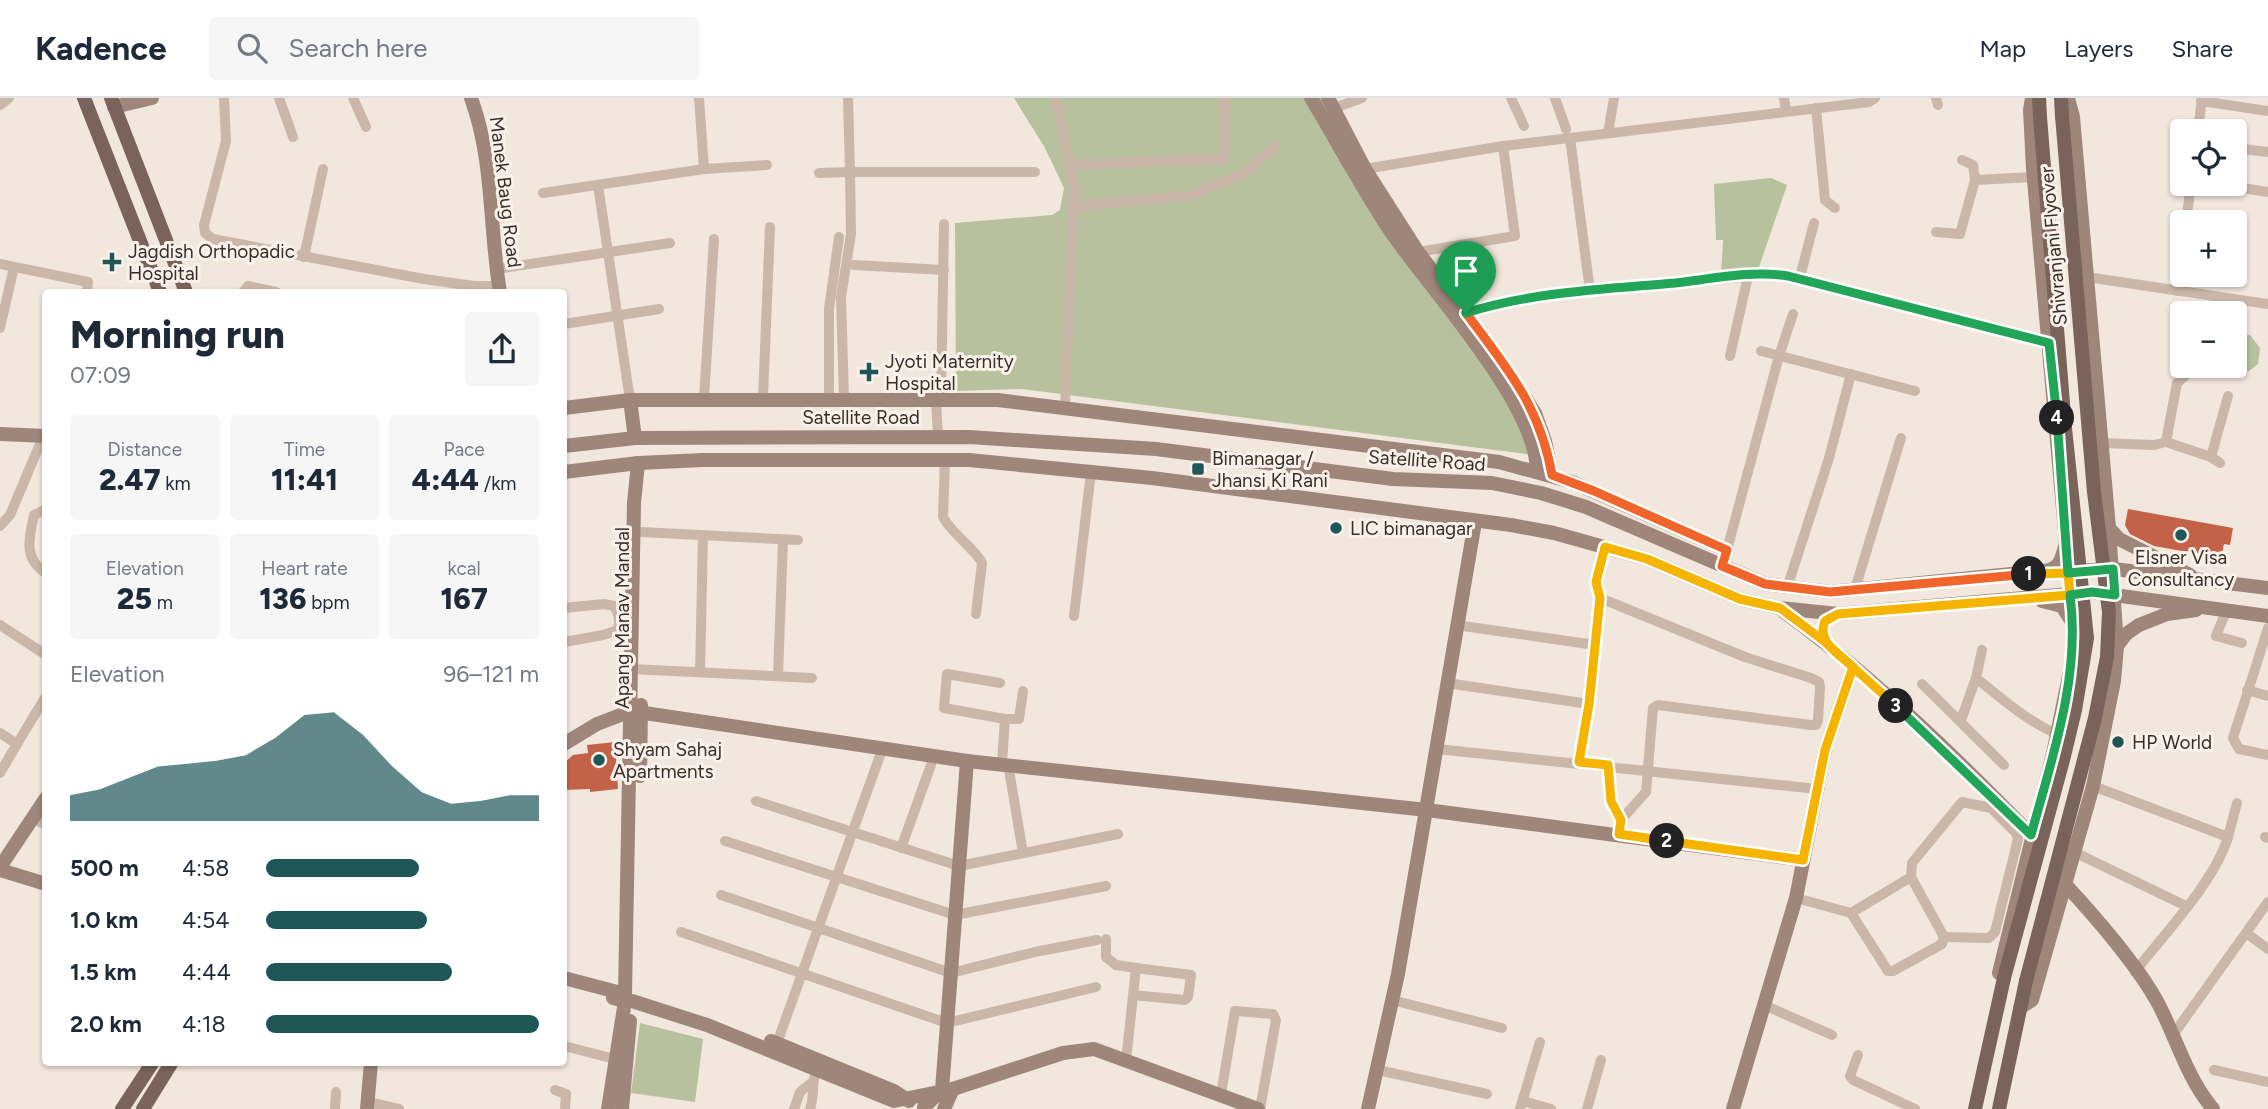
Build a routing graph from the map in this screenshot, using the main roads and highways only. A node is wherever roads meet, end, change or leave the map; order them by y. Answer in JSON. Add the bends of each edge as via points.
{"nodes":[{"id":1,"x":84,"y":98,"type":"edge"},
{"id":2,"x":2039,"y":98,"type":"edge"},
{"id":3,"x":2061,"y":98,"type":"edge"},
{"id":4,"x":112,"y":102,"type":"edge"},
{"id":5,"x":159,"y":289,"type":"edge"},
{"id":6,"x":185,"y":289,"type":"edge"},
{"id":7,"x":150,"y":1066,"type":"edge"},
{"id":8,"x":170,"y":1066,"type":"edge"},
{"id":9,"x":122,"y":1109,"type":"edge"},
{"id":10,"x":143,"y":1109,"type":"edge"},
{"id":11,"x":1975,"y":1109,"type":"edge"},
{"id":12,"x":1999,"y":1109,"type":"edge"}],
"edges":[{"from":1,"to":5,"type":"main road"},
{"from":2,"to":11,"type":"main road","name":"Shivranjani Flyover","bridge":true,"via":[[2087,638],[2075,710],[2002,985]]},
{"from":3,"to":12,"type":"main road","name":"Shivranjani Flyover","bridge":true,"via":[[2094,492],[2109,612],[2107,657]]},
{"from":4,"to":6,"type":"main road"},
{"from":7,"to":9,"type":"main road"},
{"from":8,"to":10,"type":"main road"}]}
